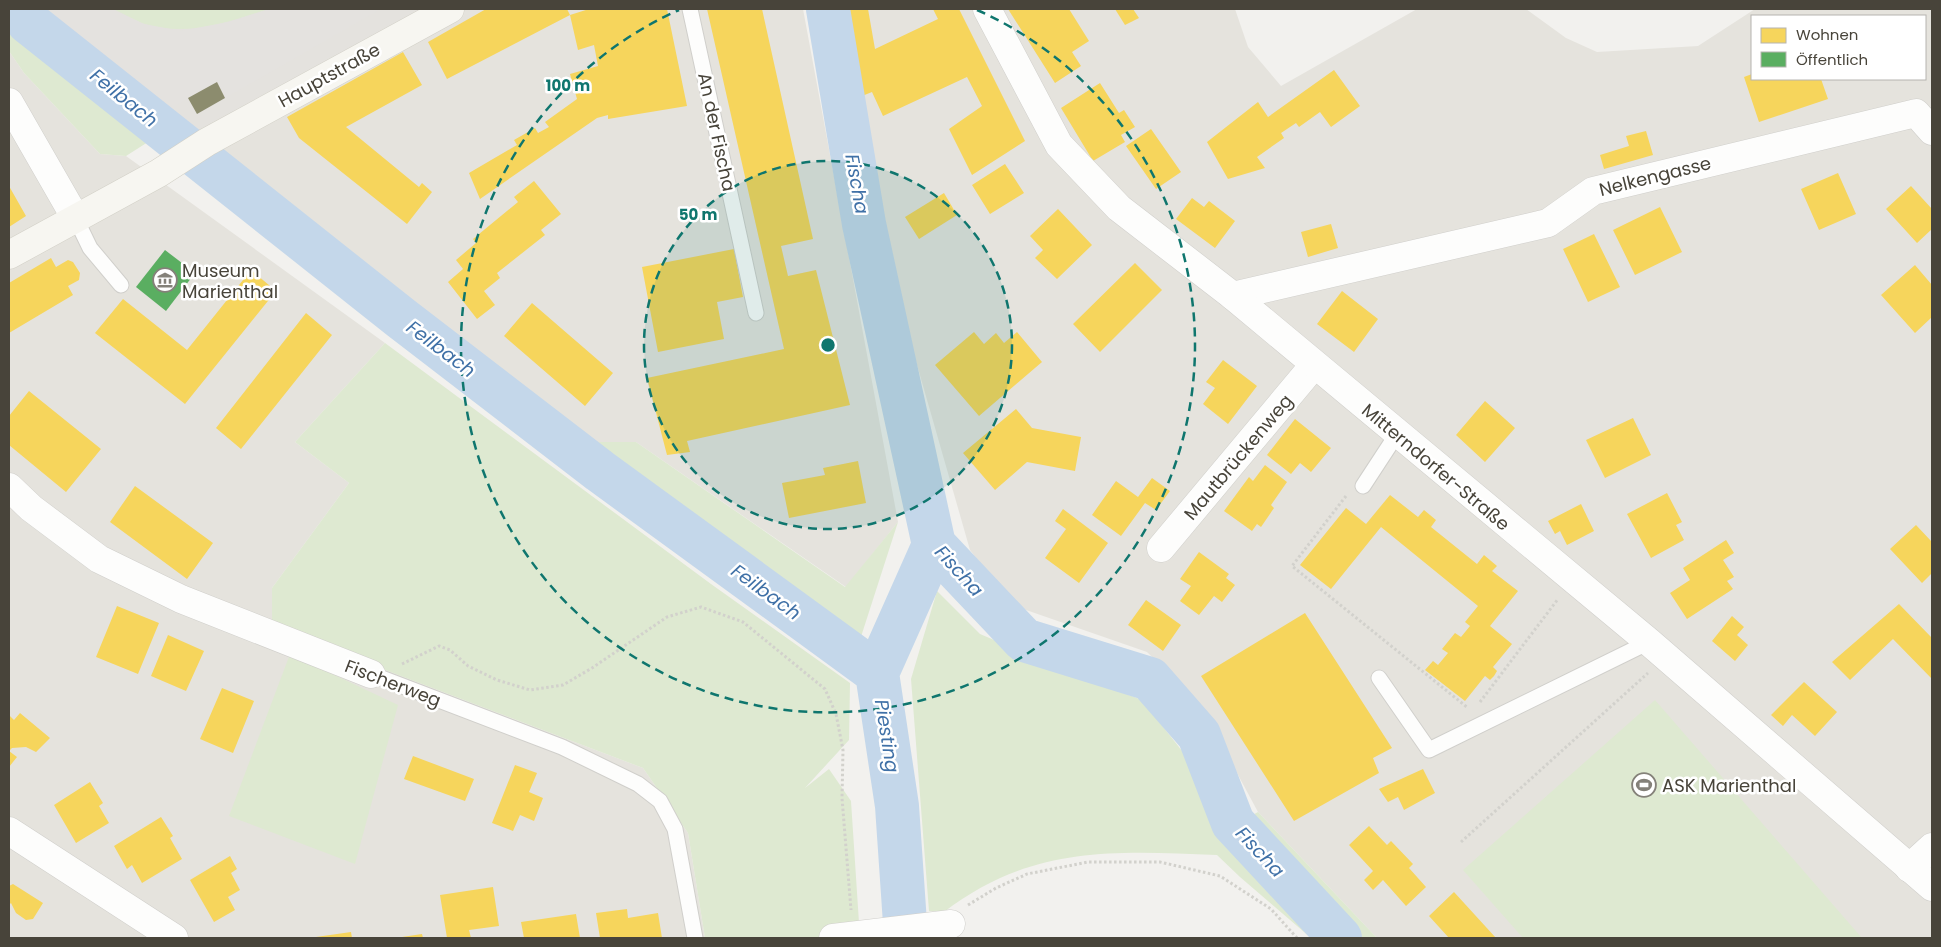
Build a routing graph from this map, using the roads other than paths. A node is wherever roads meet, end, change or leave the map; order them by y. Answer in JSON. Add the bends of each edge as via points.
{"nodes":[{"id":1,"x":450,"y":9,"type":"edge"},
{"id":2,"x":690,"y":9,"type":"edge"},
{"id":3,"x":988,"y":9,"type":"edge"},
{"id":4,"x":9,"y":102,"type":"edge"},
{"id":5,"x":1932,"y":131,"type":"edge"},
{"id":6,"x":75,"y":217,"type":"junction"},
{"id":7,"x":9,"y":255,"type":"edge"},
{"id":8,"x":122,"y":285,"type":"dead end"},
{"id":9,"x":1233,"y":296,"type":"junction"},
{"id":10,"x":756,"y":313,"type":"dead end"},
{"id":11,"x":1314,"y":365,"type":"junction"},
{"id":12,"x":1397,"y":434,"type":"junction"},
{"id":13,"x":9,"y":486,"type":"edge"},
{"id":14,"x":1363,"y":486,"type":"road end"},
{"id":15,"x":1162,"y":548,"type":"dead end"},
{"id":16,"x":1657,"y":650,"type":"junction"},
{"id":17,"x":374,"y":676,"type":"joint"},
{"id":18,"x":1379,"y":678,"type":"dead end"},
{"id":19,"x":9,"y":831,"type":"edge"},
{"id":20,"x":1932,"y":847,"type":"edge"},
{"id":21,"x":1909,"y":868,"type":"junction"},
{"id":22,"x":1932,"y":887,"type":"edge"},
{"id":23,"x":939,"y":926,"type":"road end"},
{"id":24,"x":853,"y":935,"type":"edge"},
{"id":25,"x":174,"y":938,"type":"edge"},
{"id":26,"x":695,"y":938,"type":"edge"}],
"edges":[{"from":1,"to":6,"type":"main road","name":"Hauptstraße"},
{"from":2,"to":10,"type":"lane","name":"An der Fischa"},
{"from":3,"to":9,"type":"street","name":"Mitterndorfer-Straße","via":[[1059,146],[1119,208]]},
{"from":4,"to":6,"type":"street"},
{"from":5,"to":9,"type":"street","name":"Nelkengasse","via":[[1916,113],[1593,191],[1548,223]]},
{"from":6,"to":7,"type":"main road"},
{"from":6,"to":8,"type":"lane","via":[[90,248]]},
{"from":9,"to":11,"type":"street","name":"Mitterndorfer-Straße"},
{"from":11,"to":12,"type":"street","name":"Mitterndorfer-Straße"},
{"from":11,"to":15,"type":"street","name":"Mautbrückenweg"},
{"from":12,"to":14,"type":"lane"},
{"from":12,"to":16,"type":"street","name":"Mitterndorfer-Straße"},
{"from":13,"to":17,"type":"street","name":"Fischerweg","via":[[32,508],[99,559],[181,600]]},
{"from":16,"to":18,"type":"lane","via":[[1429,750]]},
{"from":16,"to":21,"type":"street","name":"Mitterndorfer-Straße"},
{"from":17,"to":26,"type":"lane","name":"Fischerweg","via":[[562,747],[638,784],[660,801],[675,829]]},
{"from":19,"to":25,"type":"street"},
{"from":20,"to":21,"type":"street"},
{"from":21,"to":22,"type":"street","name":"Mitterndorfer-Straße"},
{"from":23,"to":24,"type":"street"}]}
